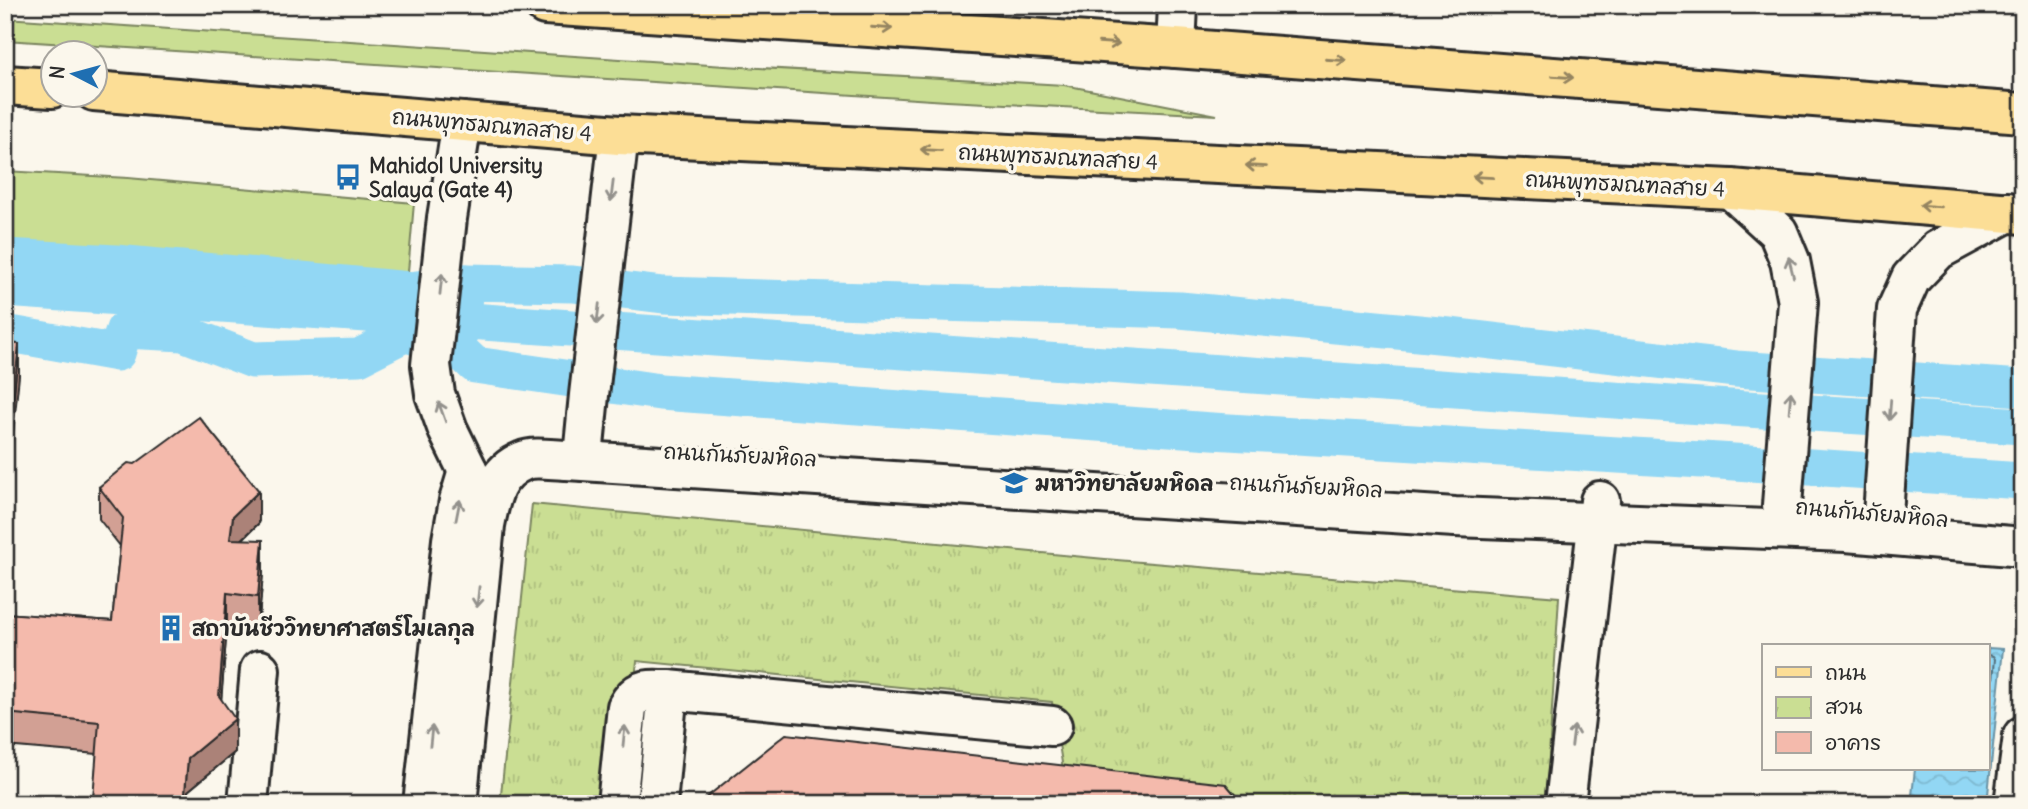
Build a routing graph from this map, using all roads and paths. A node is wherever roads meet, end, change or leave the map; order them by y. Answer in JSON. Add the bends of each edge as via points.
{"nodes":[{"id":1,"x":545,"y":5,"type":"edge"},
{"id":2,"x":1178,"y":5,"type":"edge"},
{"id":3,"x":1176,"y":48,"type":"junction"},
{"id":4,"x":5,"y":85,"type":"edge"},
{"id":5,"x":38,"y":87,"type":"edge"},
{"id":6,"x":108,"y":92,"type":"edge"},
{"id":7,"x":2023,"y":113,"type":"edge"},
{"id":8,"x":462,"y":122,"type":"junction"},
{"id":9,"x":619,"y":135,"type":"junction"},
{"id":10,"x":1731,"y":189,"type":"junction"},
{"id":11,"x":2016,"y":213,"type":"edge"},
{"id":12,"x":584,"y":446,"type":"junction"},
{"id":13,"x":482,"y":477,"type":"junction"},
{"id":14,"x":1784,"y":487,"type":"junction"},
{"id":15,"x":1598,"y":512,"type":"junction"},
{"id":16,"x":1883,"y":516,"type":"junction"},
{"id":17,"x":2023,"y":527,"type":"edge"},
{"id":18,"x":2023,"y":547,"type":"edge"},
{"id":19,"x":260,"y":670,"type":"dead end"},
{"id":20,"x":668,"y":690,"type":"junction"},
{"id":21,"x":1052,"y":726,"type":"dead end"},
{"id":22,"x":2023,"y":736,"type":"edge"},
{"id":23,"x":248,"y":804,"type":"edge"},
{"id":24,"x":424,"y":804,"type":"edge"},
{"id":25,"x":457,"y":804,"type":"edge"},
{"id":26,"x":617,"y":804,"type":"edge"},
{"id":27,"x":657,"y":804,"type":"edge"},
{"id":28,"x":1565,"y":804,"type":"edge"},
{"id":29,"x":2014,"y":804,"type":"edge"}],
"edges":[{"from":1,"to":3,"type":"main road","one_way":true},
{"from":2,"to":3,"type":"street"},
{"from":3,"to":7,"type":"main road","one_way":true},
{"from":4,"to":5,"type":"main road"},
{"from":6,"to":8,"type":"main road","name":"ถนนพุทธมณฑลสาย 4"},
{"from":8,"to":9,"type":"main road","name":"ถนนพุทธมณฑลสาย 4"},
{"from":13,"to":8,"type":"street","one_way":true,"via":[[448,430],[431,365]]},
{"from":10,"to":9,"type":"main road","name":"ถนนพุทธมณฑลสาย 4","one_way":true},
{"from":9,"to":12,"type":"street","one_way":true},
{"from":11,"to":10,"type":"main road","name":"ถนนพุทธมณฑลสาย 4","one_way":true},
{"from":14,"to":10,"type":"street","one_way":true,"via":[[1798,302],[1790,261],[1778,232]]},
{"from":11,"to":16,"type":"street","one_way":true,"via":[[1938,250],[1911,278],[1897,309]]},
{"from":12,"to":13,"type":"street","name":"ถนนกันภัยมหิดล","via":[[514,449]]},
{"from":12,"to":15,"type":"street","name":"ถนนกันภัยมหิดล"},
{"from":13,"to":15,"type":"street","name":"ถนนกันภัยมหิดล","via":[[507,471],[524,460],[567,460],[1455,517]]},
{"from":24,"to":13,"type":"street","one_way":true,"via":[[452,540],[459,501]]},
{"from":13,"to":25,"type":"street","one_way":true,"via":[[489,500]]},
{"from":14,"to":15,"type":"street","name":"ถนนกันภัยมหิดล"},
{"from":14,"to":16,"type":"street","name":"ถนนกันภัยมหิดล"},
{"from":15,"to":18,"type":"street","name":"ถนนกันภัยมหิดล"},
{"from":28,"to":15,"type":"street","one_way":true},
{"from":16,"to":17,"type":"street","name":"ถนนกันภัยมหิดล"},
{"from":19,"to":23,"type":"street"},
{"from":20,"to":21,"type":"street"},
{"from":26,"to":20,"type":"street","one_way":true,"via":[[627,707],[633,695],[643,690]]},
{"from":20,"to":27,"type":"street"},
{"from":22,"to":29,"type":"street"}]}
